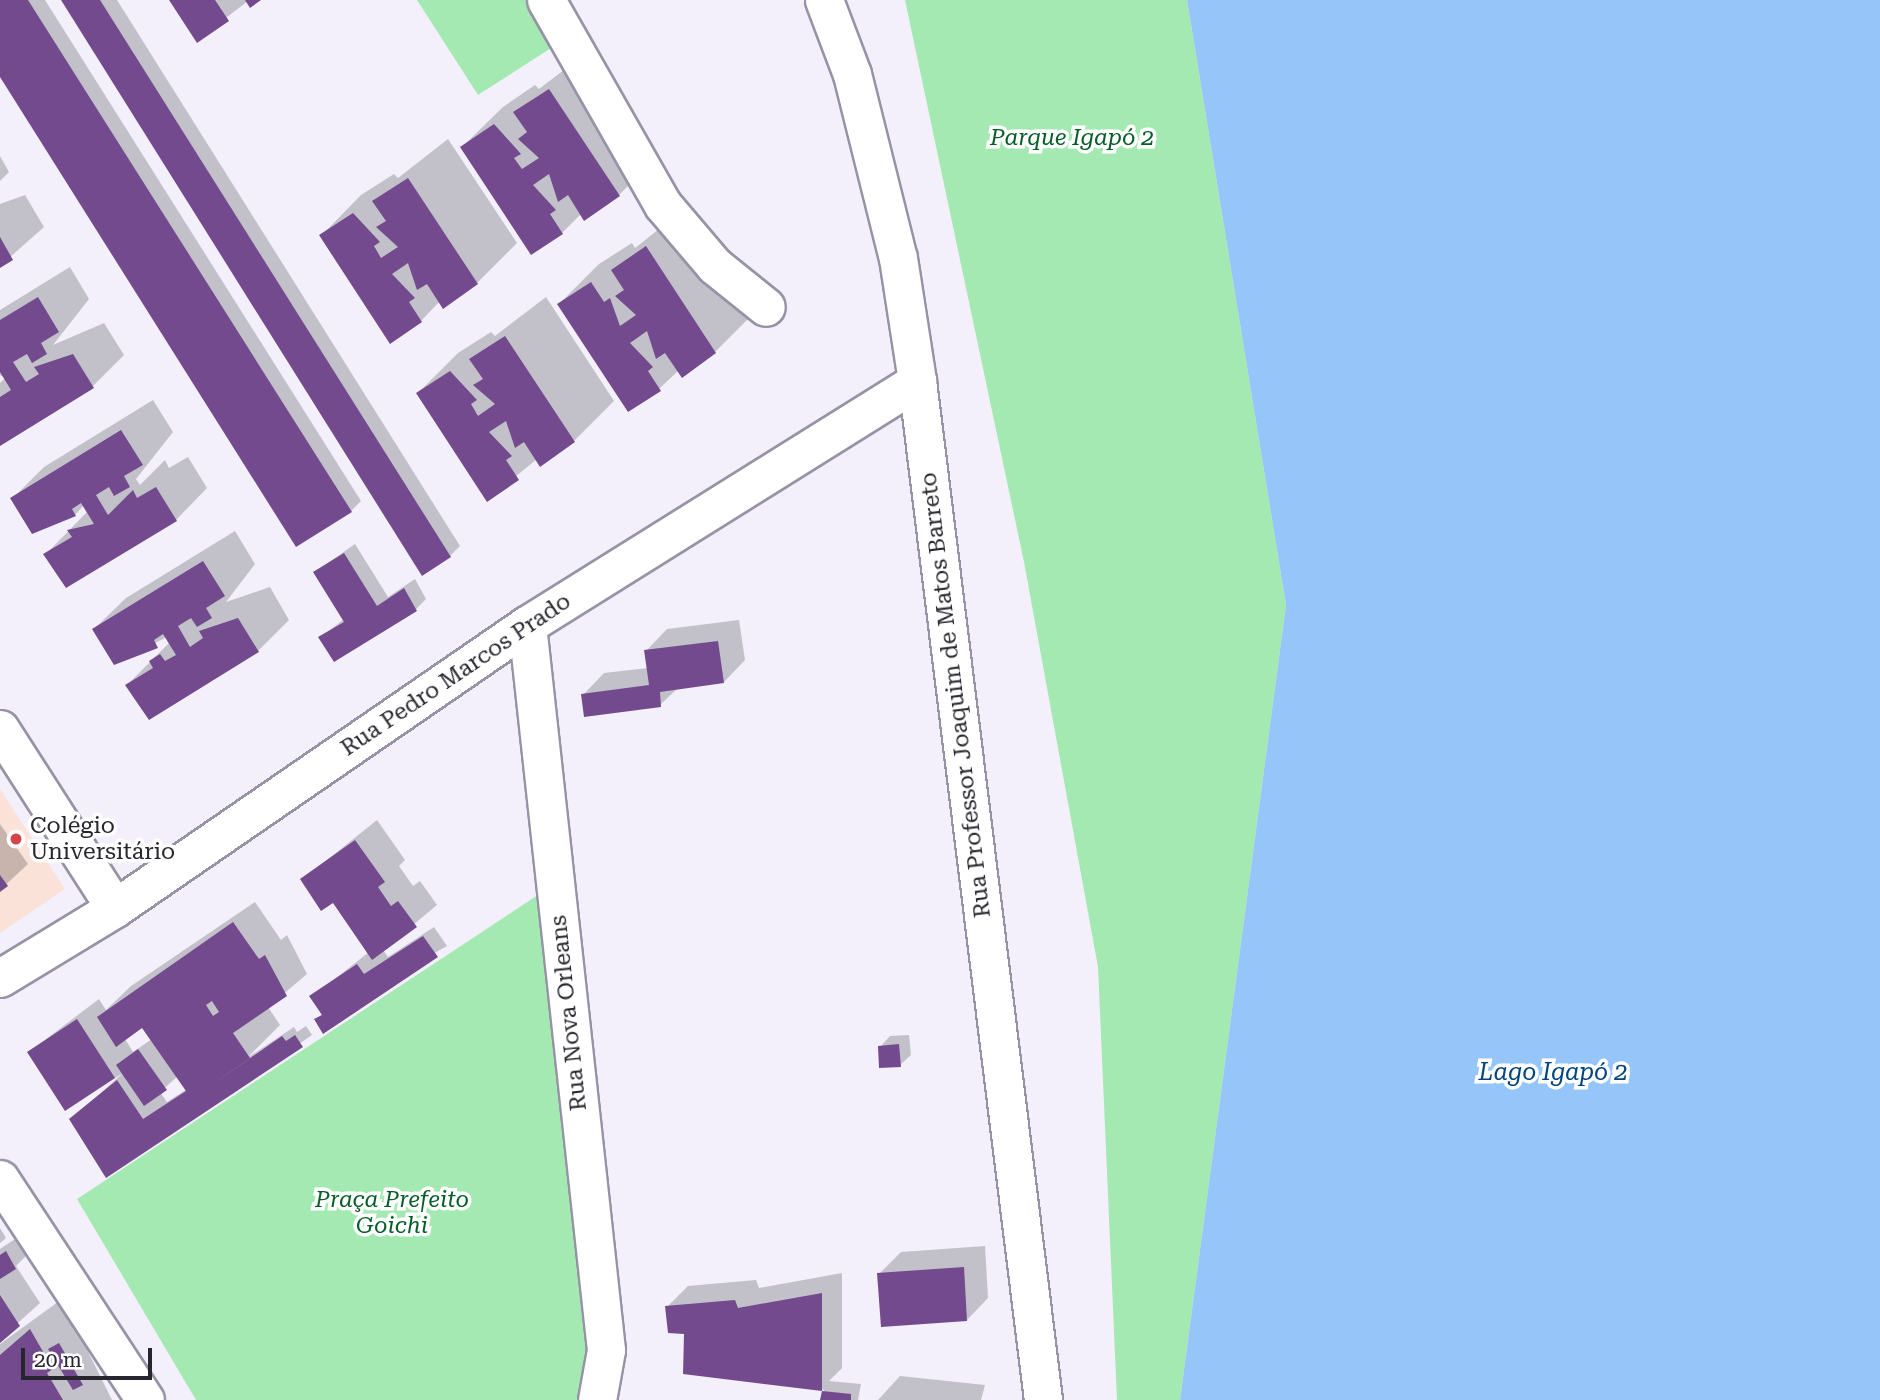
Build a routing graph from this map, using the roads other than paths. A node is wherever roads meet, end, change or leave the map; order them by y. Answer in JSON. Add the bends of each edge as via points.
{"nodes":[{"id":1,"x":546,"y":0,"type":"edge"},
{"id":2,"x":824,"y":0,"type":"edge"},
{"id":3,"x":766,"y":307,"type":"dead end"},
{"id":4,"x":917,"y":381,"type":"junction"},
{"id":5,"x":527,"y":625,"type":"junction"},
{"id":6,"x":0,"y":729,"type":"edge"},
{"id":7,"x":115,"y":908,"type":"junction"},
{"id":8,"x":0,"y":978,"type":"edge"},
{"id":9,"x":0,"y":1179,"type":"edge"},
{"id":10,"x":145,"y":1400,"type":"edge"},
{"id":11,"x":597,"y":1400,"type":"edge"},
{"id":12,"x":1043,"y":1400,"type":"edge"}],
"edges":[{"from":1,"to":3,"type":"street","via":[[663,205],[715,267]]},
{"from":2,"to":4,"type":"street","name":"Rua Professor Joaquim de Matos Barreto","via":[[852,74],[898,258]]},
{"from":4,"to":5,"type":"street","name":"Rua Pedro Marcos Prado"},
{"from":4,"to":12,"type":"street","name":"Rua Professor Joaquim de Matos Barreto"},
{"from":5,"to":7,"type":"street","name":"Rua Pedro Marcos Prado"},
{"from":5,"to":11,"type":"street","name":"Rua Nova Orleans","via":[[606,1350]]},
{"from":6,"to":7,"type":"street"},
{"from":7,"to":8,"type":"street","name":"Rua Pedro Marcos Prado"},
{"from":9,"to":10,"type":"street"}]}
